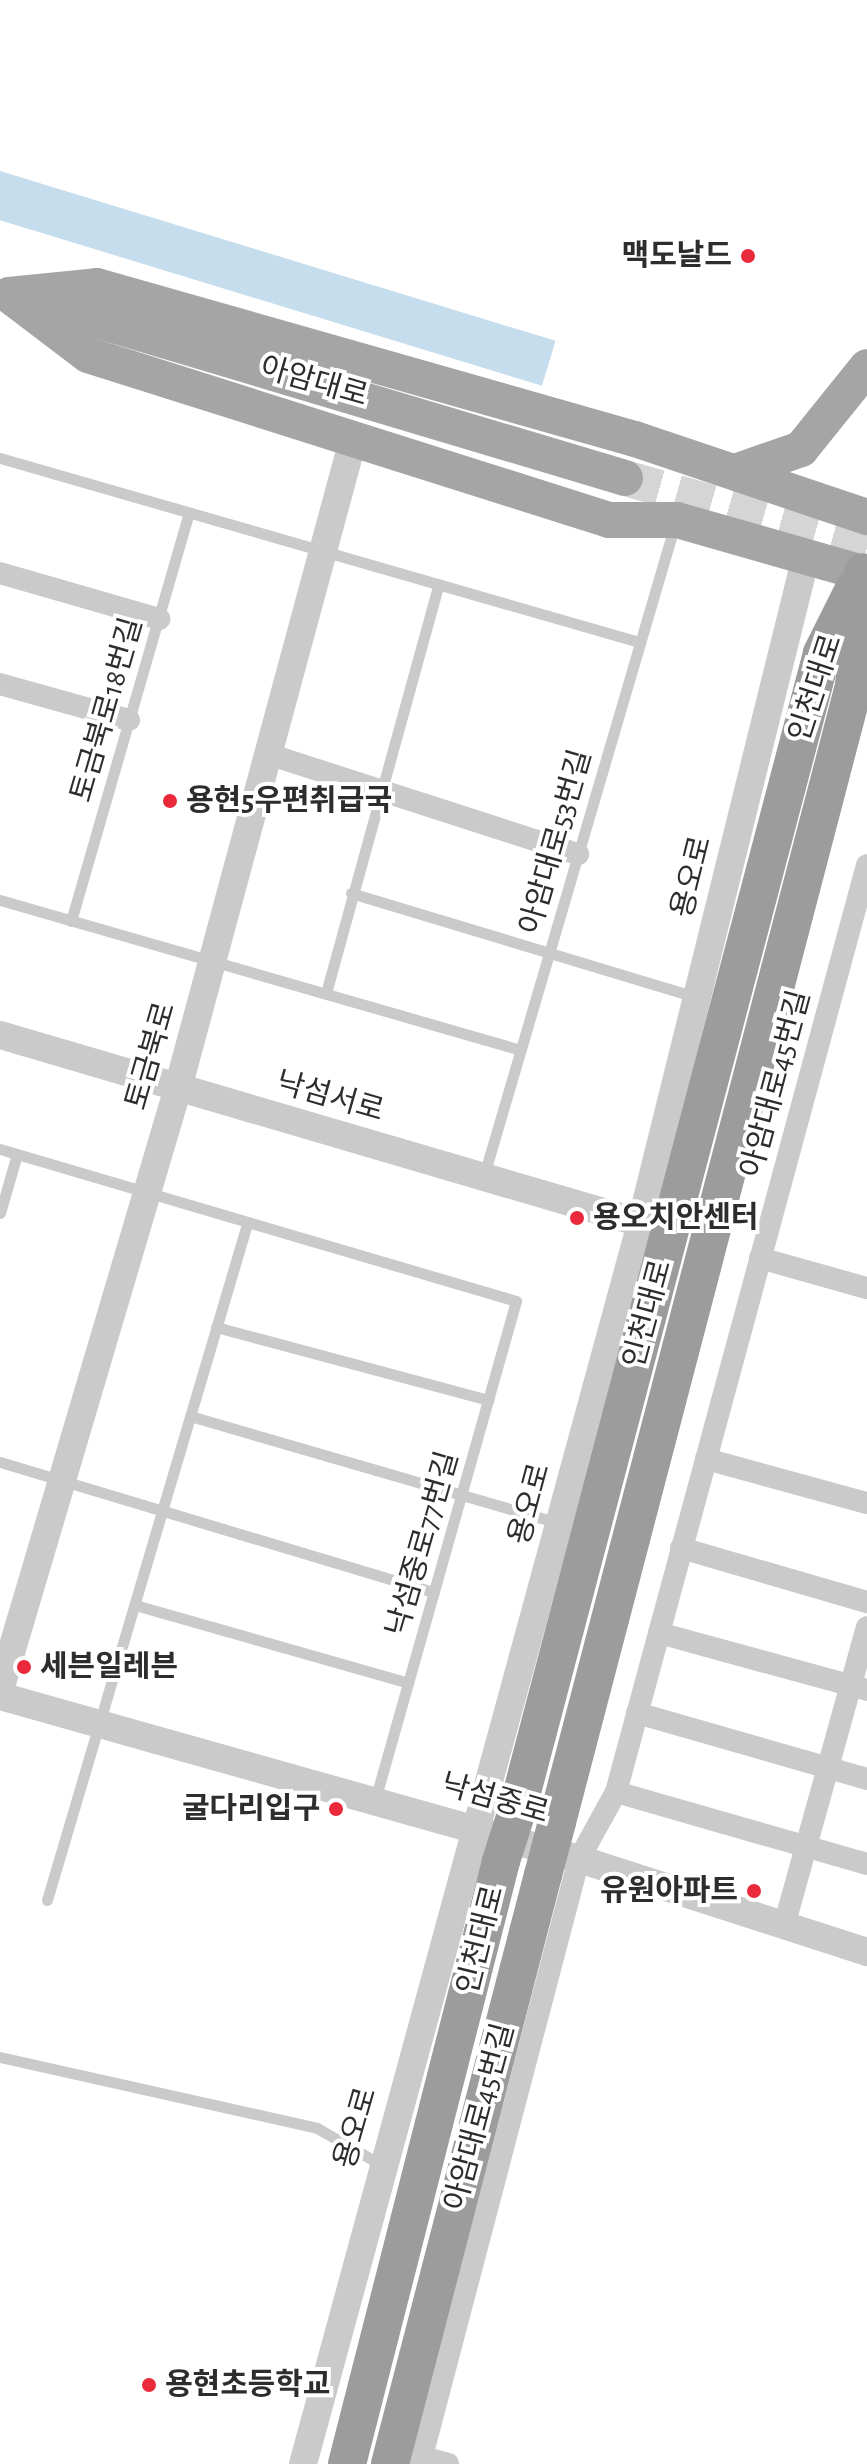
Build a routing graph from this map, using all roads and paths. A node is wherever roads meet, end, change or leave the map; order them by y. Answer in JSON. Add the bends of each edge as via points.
{"nodes":[{"id":1,"x":5,"y":293,"type":"edge"},
{"id":2,"x":867,"y":367,"type":"edge"},
{"id":3,"x":354,"y":436,"type":"junction"},
{"id":4,"x":635,"y":439,"type":"junction"},
{"id":5,"x":0,"y":458,"type":"edge"},
{"id":6,"x":735,"y":472,"type":"junction"},
{"id":7,"x":625,"y":478,"type":"tunnel mouth"},
{"id":8,"x":189,"y":513,"type":"junction"},
{"id":9,"x":867,"y":517,"type":"edge"},
{"id":10,"x":609,"y":520,"type":"junction"},
{"id":11,"x":677,"y":520,"type":"junction"},
{"id":12,"x":324,"y":550,"type":"junction"},
{"id":13,"x":806,"y":557,"type":"junction"},
{"id":14,"x":0,"y":573,"type":"edge"},
{"id":15,"x":865,"y":573,"type":"edge"},
{"id":16,"x":439,"y":584,"type":"junction"},
{"id":17,"x":159,"y":619,"type":"junction"},
{"id":18,"x":639,"y":642,"type":"junction"},
{"id":19,"x":860,"y":676,"type":"edge"},
{"id":20,"x":0,"y":684,"type":"edge"},
{"id":21,"x":129,"y":720,"type":"junction"},
{"id":22,"x":268,"y":754,"type":"junction"},
{"id":23,"x":380,"y":790,"type":"junction"},
{"id":24,"x":578,"y":854,"type":"junction"},
{"id":25,"x":867,"y":865,"type":"edge"},
{"id":26,"x":351,"y":893,"type":"junction"},
{"id":27,"x":0,"y":900,"type":"edge"},
{"id":28,"x":71,"y":921,"type":"junction"},
{"id":29,"x":549,"y":951,"type":"junction"},
{"id":30,"x":213,"y":960,"type":"junction"},
{"id":31,"x":326,"y":993,"type":"junction"},
{"id":32,"x":697,"y":997,"type":"junction"},
{"id":33,"x":0,"y":1035,"type":"edge"},
{"id":34,"x":521,"y":1050,"type":"junction"},
{"id":35,"x":178,"y":1088,"type":"junction"},
{"id":36,"x":0,"y":1149,"type":"edge"},
{"id":37,"x":17,"y":1154,"type":"junction"},
{"id":38,"x":484,"y":1178,"type":"junction"},
{"id":39,"x":147,"y":1192,"type":"junction"},
{"id":40,"x":0,"y":1213,"type":"edge"},
{"id":41,"x":641,"y":1223,"type":"junction"},
{"id":42,"x":247,"y":1224,"type":"junction"},
{"id":43,"x":760,"y":1258,"type":"junction"},
{"id":44,"x":867,"y":1288,"type":"edge"},
{"id":45,"x":216,"y":1327,"type":"junction"},
{"id":46,"x":488,"y":1400,"type":"junction"},
{"id":47,"x":190,"y":1416,"type":"junction"},
{"id":48,"x":706,"y":1459,"type":"junction"},
{"id":49,"x":0,"y":1462,"type":"edge"},
{"id":50,"x":63,"y":1479,"type":"junction"},
{"id":51,"x":462,"y":1494,"type":"junction"},
{"id":52,"x":867,"y":1503,"type":"edge"},
{"id":53,"x":162,"y":1512,"type":"junction"},
{"id":54,"x":560,"y":1523,"type":"junction"},
{"id":55,"x":681,"y":1548,"type":"junction"},
{"id":56,"x":434,"y":1592,"type":"junction"},
{"id":57,"x":867,"y":1602,"type":"edge"},
{"id":58,"x":135,"y":1605,"type":"junction"},
{"id":59,"x":867,"y":1627,"type":"edge"},
{"id":60,"x":659,"y":1633,"type":"junction"},
{"id":61,"x":408,"y":1683,"type":"junction"},
{"id":62,"x":859,"y":1688,"type":"edge"},
{"id":63,"x":0,"y":1693,"type":"edge"},
{"id":64,"x":637,"y":1713,"type":"junction"},
{"id":65,"x":99,"y":1727,"type":"junction"},
{"id":66,"x":828,"y":1767,"type":"junction"},
{"id":67,"x":867,"y":1779,"type":"edge"},
{"id":68,"x":616,"y":1792,"type":"junction"},
{"id":69,"x":375,"y":1801,"type":"junction"},
{"id":70,"x":477,"y":1829,"type":"junction"},
{"id":71,"x":806,"y":1847,"type":"junction"},
{"id":72,"x":579,"y":1859,"type":"junction"},
{"id":73,"x":867,"y":1864,"type":"edge"},
{"id":74,"x":47,"y":1900,"type":"dead end"},
{"id":75,"x":784,"y":1926,"type":"junction"},
{"id":76,"x":867,"y":1952,"type":"edge"},
{"id":77,"x":0,"y":2057,"type":"edge"},
{"id":78,"x":380,"y":2164,"type":"junction"},
{"id":79,"x":411,"y":2462,"type":"edge"},
{"id":80,"x":303,"y":2464,"type":"edge"},
{"id":81,"x":347,"y":2464,"type":"edge"},
{"id":82,"x":448,"y":2464,"type":"edge"}],
"edges":[{"from":1,"to":3,"type":"main road","via":[[88,355]]},
{"from":1,"to":4,"type":"main road","via":[[97,286]]},
{"from":1,"to":7,"type":"main road","name":"아암대로"},
{"from":2,"to":6,"type":"main road","via":[[801,449]]},
{"from":3,"to":10,"type":"main road"},
{"from":3,"to":12,"type":"street","name":"토금북로"},
{"from":4,"to":6,"type":"main road"},
{"from":4,"to":10,"type":"main road","via":[[649,476],[631,506]]},
{"from":5,"to":8,"type":"lane"},
{"from":6,"to":9,"type":"main road"},
{"from":8,"to":12,"type":"lane"},
{"from":8,"to":17,"type":"lane","name":"토금북로18번길"},
{"from":10,"to":11,"type":"main road"},
{"from":11,"to":13,"type":"main road"},
{"from":11,"to":18,"type":"lane","name":"아암대로53번길"},
{"from":12,"to":16,"type":"lane"},
{"from":12,"to":22,"type":"street","name":"토금북로"},
{"from":13,"to":15,"type":"main road"},
{"from":13,"to":32,"type":"street","name":"용오로"},
{"from":14,"to":17,"type":"street"},
{"from":15,"to":19,"type":"highway","name":"인천대로"},
{"from":15,"to":81,"type":"highway","name":"인천대로","bridge":true,"via":[[822,653],[501,1861]]},
{"from":16,"to":18,"type":"lane"},
{"from":16,"to":23,"type":"lane"},
{"from":17,"to":21,"type":"lane","name":"토금북로18번길"},
{"from":18,"to":24,"type":"lane","name":"아암대로53번길"},
{"from":19,"to":79,"type":"highway","name":"인천대로","bridge":true,"via":[[543,1875]]},
{"from":20,"to":21,"type":"street"},
{"from":21,"to":28,"type":"lane","name":"토금북로18번길"},
{"from":22,"to":23,"type":"street"},
{"from":22,"to":30,"type":"street","name":"토금북로"},
{"from":23,"to":24,"type":"street"},
{"from":23,"to":26,"type":"lane"},
{"from":24,"to":29,"type":"lane","name":"아암대로53번길"},
{"from":25,"to":43,"type":"street","name":"아암대로45번길"},
{"from":26,"to":29,"type":"lane"},
{"from":26,"to":31,"type":"lane"},
{"from":27,"to":28,"type":"lane"},
{"from":28,"to":30,"type":"lane"},
{"from":29,"to":32,"type":"lane"},
{"from":29,"to":34,"type":"lane","name":"아암대로53번길"},
{"from":30,"to":31,"type":"lane"},
{"from":30,"to":35,"type":"street","name":"토금북로"},
{"from":31,"to":34,"type":"lane"},
{"from":32,"to":41,"type":"street","name":"용오로"},
{"from":33,"to":35,"type":"street","name":"낙섬서로"},
{"from":34,"to":38,"type":"lane","name":"아암대로53번길"},
{"from":35,"to":38,"type":"street","name":"낙섬서로"},
{"from":35,"to":39,"type":"street","name":"토금북로"},
{"from":36,"to":37,"type":"lane"},
{"from":37,"to":39,"type":"lane"},
{"from":37,"to":40,"type":"lane"},
{"from":38,"to":41,"type":"street","name":"낙섬서로"},
{"from":39,"to":42,"type":"lane"},
{"from":39,"to":50,"type":"street","name":"토금북로"},
{"from":41,"to":54,"type":"street","name":"용오로"},
{"from":42,"to":45,"type":"lane"},
{"from":42,"to":46,"type":"lane","name":"낙섬중로77번길","via":[[516,1301]]},
{"from":43,"to":44,"type":"street"},
{"from":43,"to":48,"type":"street","name":"아암대로45번길"},
{"from":45,"to":46,"type":"lane"},
{"from":45,"to":47,"type":"lane"},
{"from":46,"to":51,"type":"lane","name":"낙섬중로77번길"},
{"from":47,"to":51,"type":"lane"},
{"from":47,"to":53,"type":"lane"},
{"from":48,"to":52,"type":"street"},
{"from":48,"to":55,"type":"street","name":"아암대로45번길"},
{"from":49,"to":50,"type":"lane"},
{"from":50,"to":53,"type":"lane"},
{"from":50,"to":63,"type":"street","name":"토금북로"},
{"from":51,"to":54,"type":"lane"},
{"from":51,"to":56,"type":"lane","name":"낙섬중로77번길"},
{"from":53,"to":56,"type":"lane"},
{"from":53,"to":58,"type":"lane"},
{"from":54,"to":70,"type":"street","name":"용오로"},
{"from":55,"to":57,"type":"street"},
{"from":55,"to":60,"type":"street","name":"아암대로45번길"},
{"from":56,"to":61,"type":"lane","name":"낙섬중로77번길"},
{"from":58,"to":61,"type":"lane"},
{"from":58,"to":65,"type":"lane"},
{"from":59,"to":62,"type":"street"},
{"from":60,"to":62,"type":"street"},
{"from":60,"to":64,"type":"street","name":"아암대로45번길"},
{"from":61,"to":69,"type":"lane","name":"낙섬중로77번길"},
{"from":62,"to":66,"type":"street"},
{"from":63,"to":65,"type":"street","name":"낙섬중로"},
{"from":64,"to":66,"type":"street"},
{"from":64,"to":68,"type":"street","name":"아암대로45번길"},
{"from":65,"to":69,"type":"street","name":"낙섬중로"},
{"from":65,"to":74,"type":"lane"},
{"from":66,"to":67,"type":"street"},
{"from":66,"to":71,"type":"street"},
{"from":68,"to":71,"type":"street"},
{"from":68,"to":72,"type":"street","name":"아암대로45번길"},
{"from":69,"to":70,"type":"street","name":"낙섬중로"},
{"from":70,"to":72,"type":"street","name":"낙섬중로"},
{"from":70,"to":78,"type":"street","name":"용오로"},
{"from":71,"to":73,"type":"street"},
{"from":71,"to":75,"type":"street"},
{"from":72,"to":75,"type":"street","name":"낙섬중로"},
{"from":72,"to":79,"type":"street","name":"아암대로45번길"},
{"from":75,"to":76,"type":"street","name":"낙섬중로"},
{"from":77,"to":78,"type":"lane","via":[[317,2128]]},
{"from":78,"to":80,"type":"street","name":"용오로"},
{"from":79,"to":82,"type":"street"}]}
